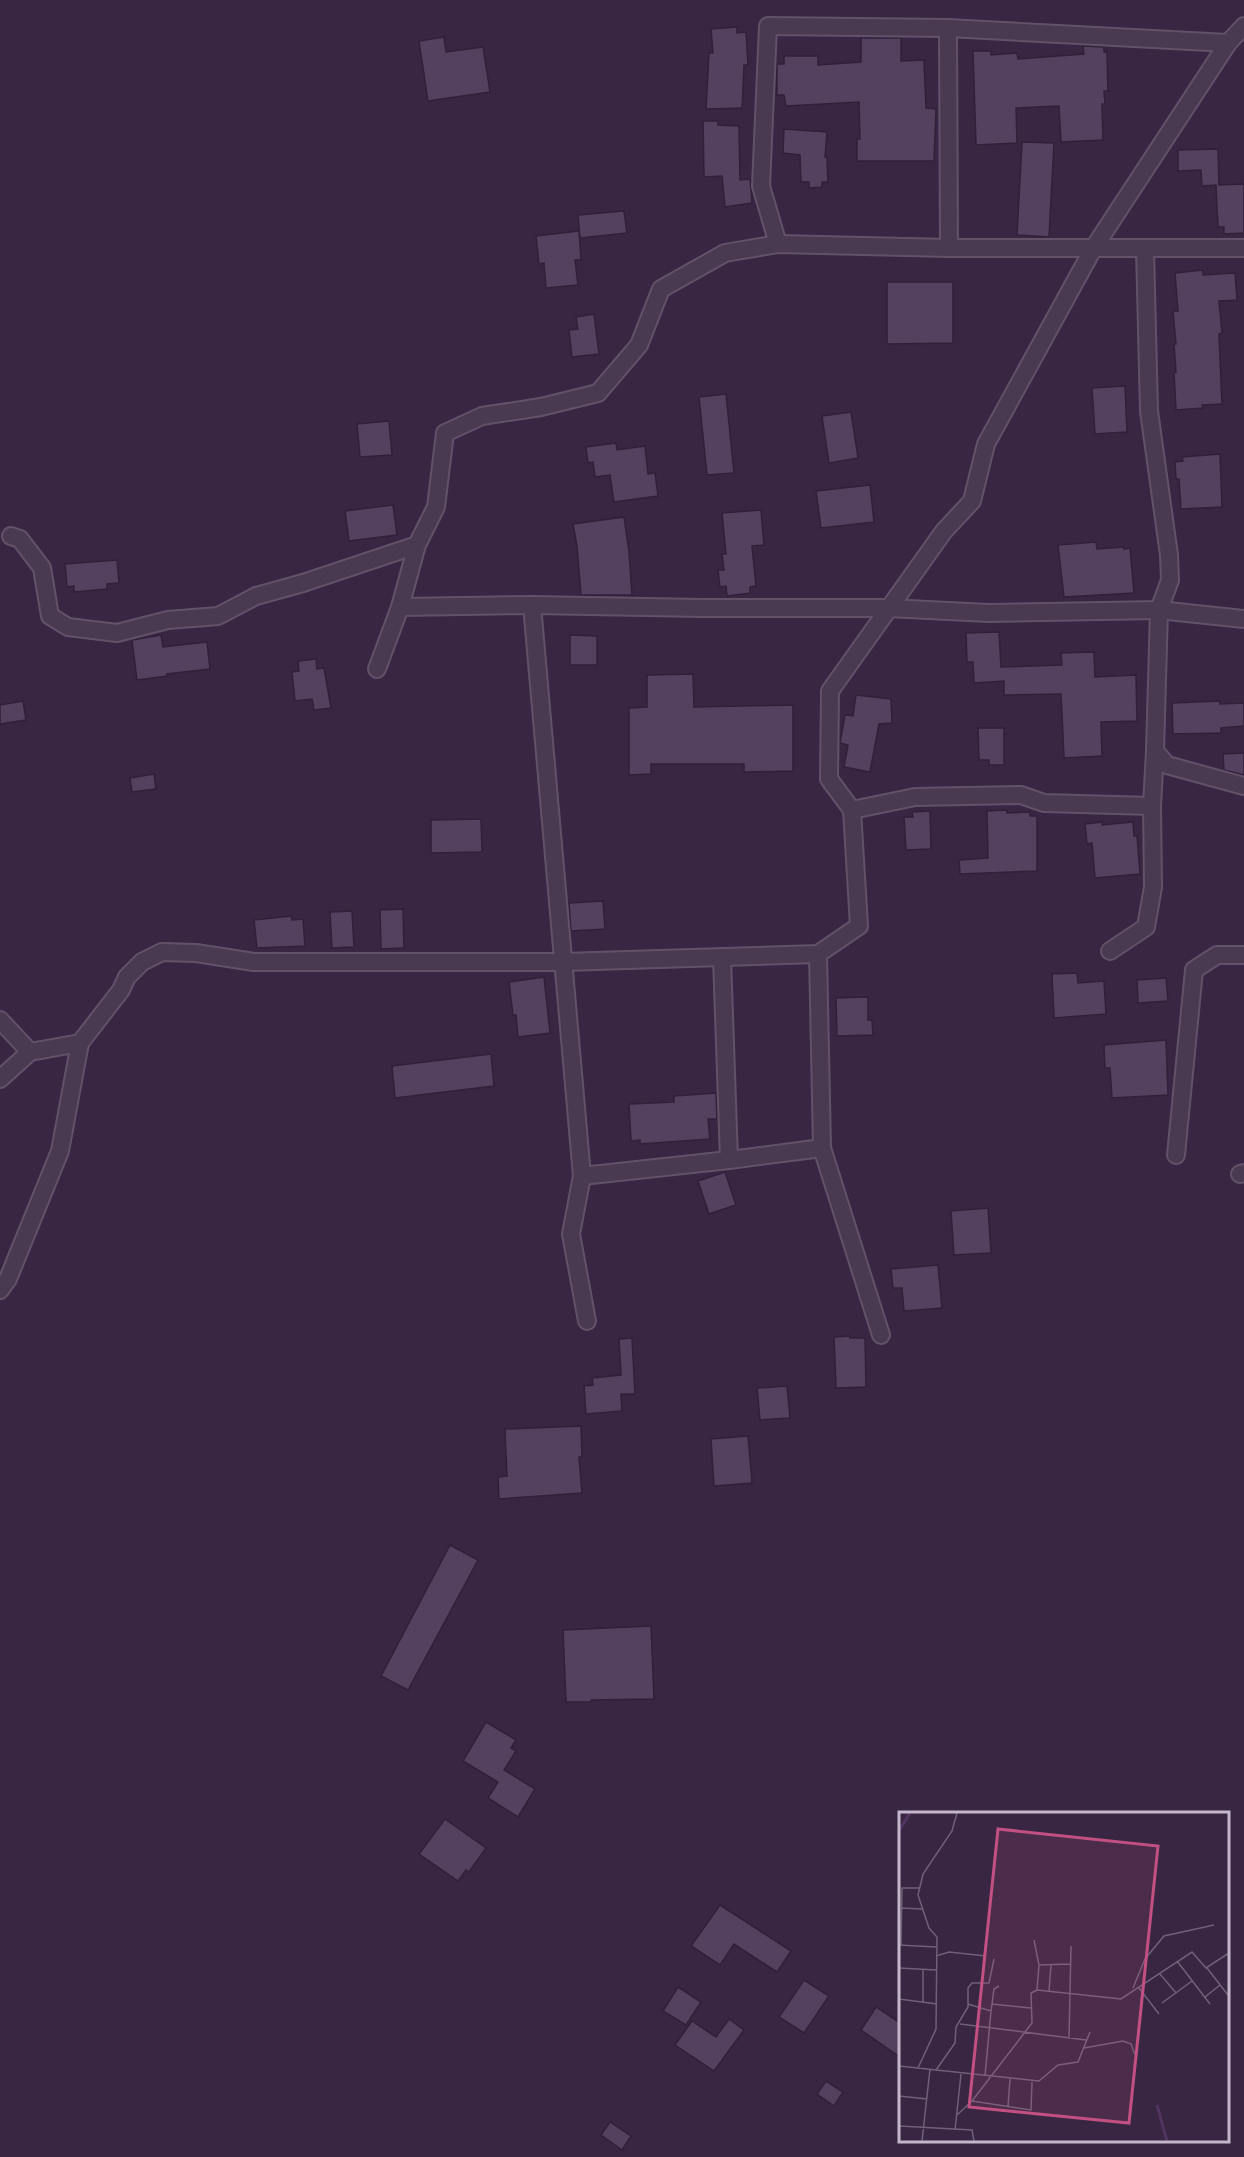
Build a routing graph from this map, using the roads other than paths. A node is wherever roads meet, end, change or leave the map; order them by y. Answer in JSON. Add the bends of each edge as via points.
{"nodes":[{"id":1,"x":1244,"y":26,"type":"edge"},
{"id":2,"x":948,"y":27,"type":"junction"},
{"id":3,"x":1228,"y":44,"type":"junction"},
{"id":4,"x":778,"y":244,"type":"junction"},
{"id":5,"x":949,"y":248,"type":"junction"},
{"id":6,"x":1145,"y":248,"type":"junction"},
{"id":7,"x":1244,"y":248,"type":"edge"},
{"id":8,"x":1093,"y":249,"type":"junction"},
{"id":9,"x":11,"y":536,"type":"dead end"},
{"id":10,"x":417,"y":545,"type":"junction"},
{"id":11,"x":532,"y":605,"type":"junction"},
{"id":12,"x":400,"y":607,"type":"junction"},
{"id":13,"x":888,"y":608,"type":"junction"},
{"id":14,"x":1159,"y":610,"type":"junction"},
{"id":15,"x":1244,"y":619,"type":"edge"},
{"id":16,"x":377,"y":669,"type":"dead end"},
{"id":17,"x":1155,"y":752,"type":"junction"},
{"id":18,"x":1244,"y":786,"type":"edge"},
{"id":19,"x":1152,"y":806,"type":"junction"},
{"id":20,"x":852,"y":810,"type":"junction"},
{"id":21,"x":1110,"y":951,"type":"dead end"},
{"id":22,"x":818,"y":954,"type":"junction"},
{"id":23,"x":1244,"y":955,"type":"edge"},
{"id":24,"x":722,"y":957,"type":"junction"},
{"id":25,"x":563,"y":962,"type":"junction"},
{"id":26,"x":0,"y":1020,"type":"edge"},
{"id":27,"x":80,"y":1042,"type":"junction"},
{"id":28,"x":30,"y":1052,"type":"junction"},
{"id":29,"x":0,"y":1079,"type":"edge"},
{"id":30,"x":822,"y":1148,"type":"junction"},
{"id":31,"x":1176,"y":1155,"type":"dead end"},
{"id":32,"x":729,"y":1160,"type":"junction"},
{"id":33,"x":582,"y":1176,"type":"junction"},
{"id":34,"x":0,"y":1290,"type":"edge"},
{"id":35,"x":587,"y":1321,"type":"dead end"},
{"id":36,"x":881,"y":1335,"type":"dead end"}],
"edges":[{"from":1,"to":3,"type":"street"},
{"from":2,"to":3,"type":"street"},
{"from":2,"to":4,"type":"street","via":[[768,26],[760,186]]},
{"from":2,"to":5,"type":"street"},
{"from":3,"to":8,"type":"street"},
{"from":4,"to":5,"type":"street"},
{"from":4,"to":10,"type":"street","via":[[725,253],[661,289],[639,345],[598,393],[482,416],[445,433],[436,507]]},
{"from":5,"to":8,"type":"street"},
{"from":6,"to":7,"type":"street"},
{"from":6,"to":8,"type":"street"},
{"from":6,"to":14,"type":"street","via":[[1149,411],[1170,580]]},
{"from":8,"to":13,"type":"street","via":[[986,444],[972,501],[944,531]]},
{"from":9,"to":10,"type":"street","via":[[20,539],[42,568],[50,616],[68,627],[117,633],[168,620],[218,616],[256,596]]},
{"from":10,"to":12,"type":"street"},
{"from":11,"to":12,"type":"street"},
{"from":11,"to":13,"type":"street"},
{"from":11,"to":25,"type":"street"},
{"from":12,"to":16,"type":"street"},
{"from":13,"to":14,"type":"street","via":[[989,613]]},
{"from":13,"to":20,"type":"street","via":[[830,691],[829,779]]},
{"from":14,"to":15,"type":"street"},
{"from":14,"to":17,"type":"street"},
{"from":17,"to":18,"type":"street","via":[[1167,765]]},
{"from":17,"to":19,"type":"street"},
{"from":19,"to":20,"type":"street","via":[[1044,802],[1021,795],[915,797]]},
{"from":19,"to":21,"type":"street","via":[[1153,886],[1146,927]]},
{"from":20,"to":22,"type":"street","via":[[859,926]]},
{"from":22,"to":24,"type":"street"},
{"from":22,"to":30,"type":"street"},
{"from":23,"to":31,"type":"street","via":[[1217,955],[1194,970]]},
{"from":24,"to":25,"type":"street"},
{"from":24,"to":32,"type":"street"},
{"from":25,"to":27,"type":"street","via":[[254,962],[162,952],[142,962],[127,977]]},
{"from":25,"to":33,"type":"street"},
{"from":26,"to":28,"type":"street"},
{"from":27,"to":28,"type":"street"},
{"from":27,"to":34,"type":"street","via":[[60,1150],[8,1279]]},
{"from":28,"to":29,"type":"street"},
{"from":30,"to":32,"type":"street"},
{"from":30,"to":36,"type":"street"},
{"from":32,"to":33,"type":"street"},
{"from":33,"to":35,"type":"street","via":[[571,1234]]}]}
